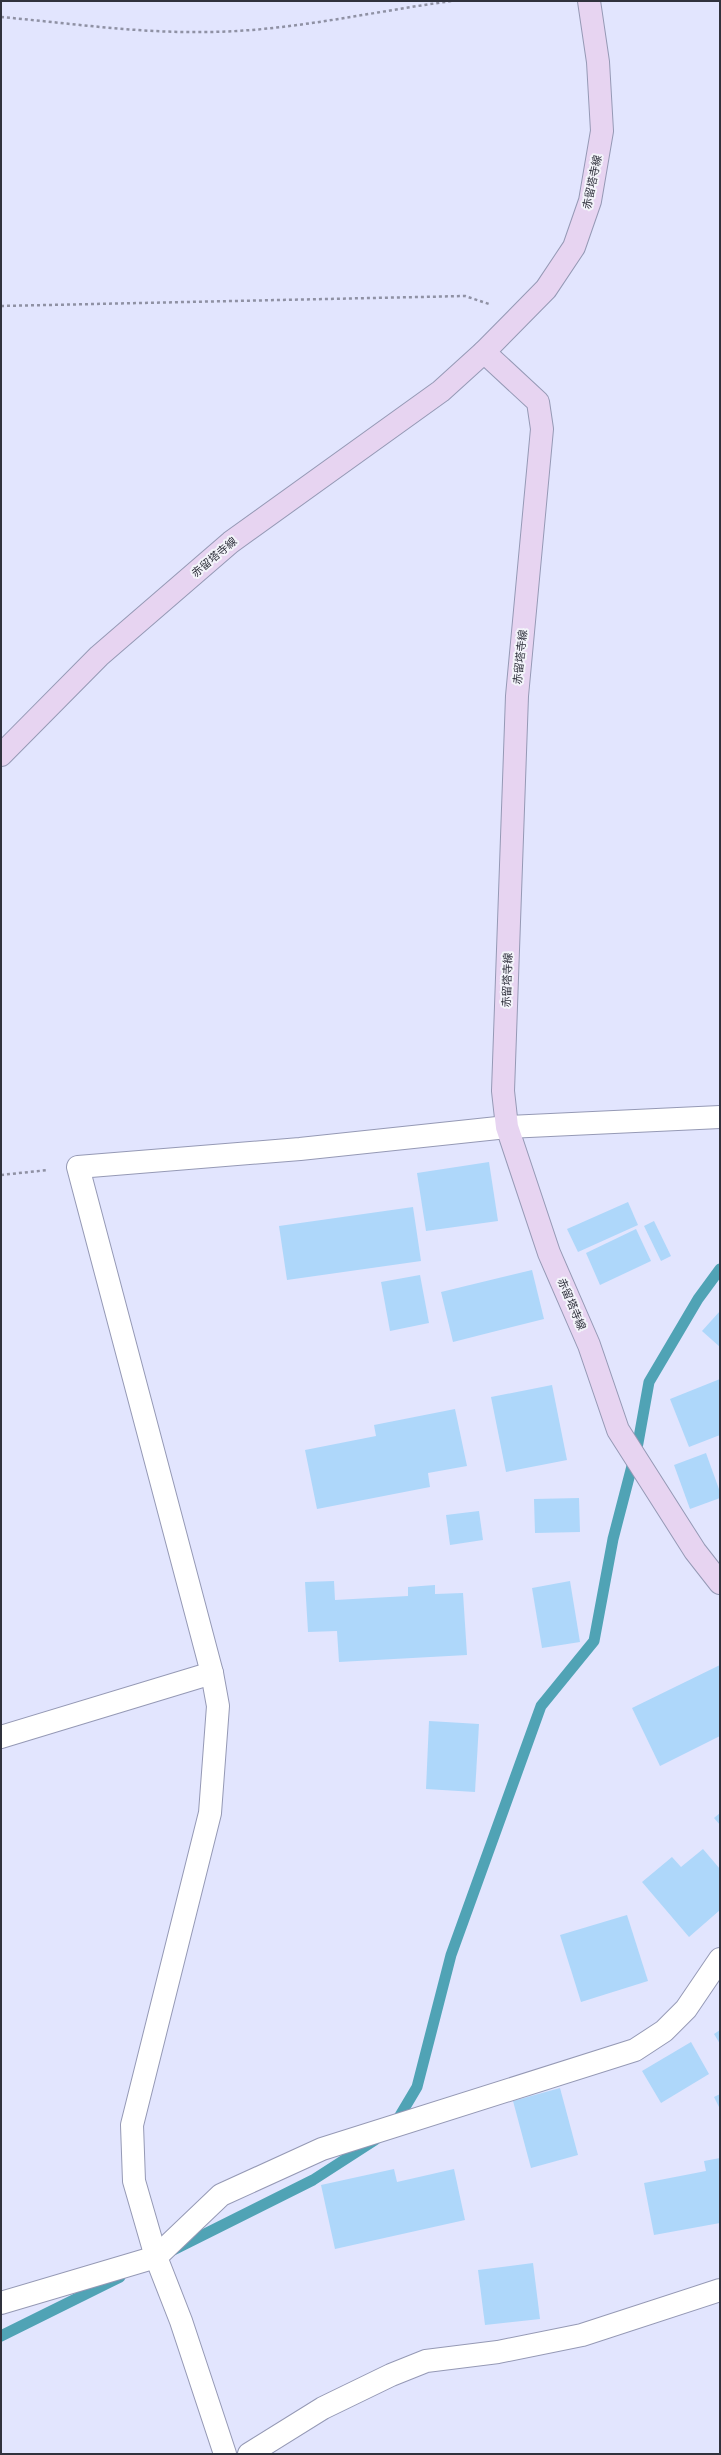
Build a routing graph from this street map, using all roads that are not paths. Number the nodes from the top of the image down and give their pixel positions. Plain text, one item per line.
1 (589, 1) edge
2 (484, 352) junction
3 (1, 755) edge
4 (720, 1117) edge
5 (507, 1127) junction
6 (720, 1583) edge
7 (212, 1673) junction
8 (1, 1738) edge
9 (720, 1959) edge
10 (156, 2257) junction
11 (720, 2290) edge
12 (1, 2303) edge
13 (225, 2454) edge
14 (249, 2454) edge

1 - 2 main road, 赤留塔寺線
2 - 3 main road, 赤留塔寺線
2 - 5 main road, 赤留塔寺線
4 - 5 street
5 - 6 main road, 赤留塔寺線
5 - 7 street
7 - 8 street
7 - 10 street
9 - 10 street
10 - 12 street
10 - 13 street
11 - 14 street

